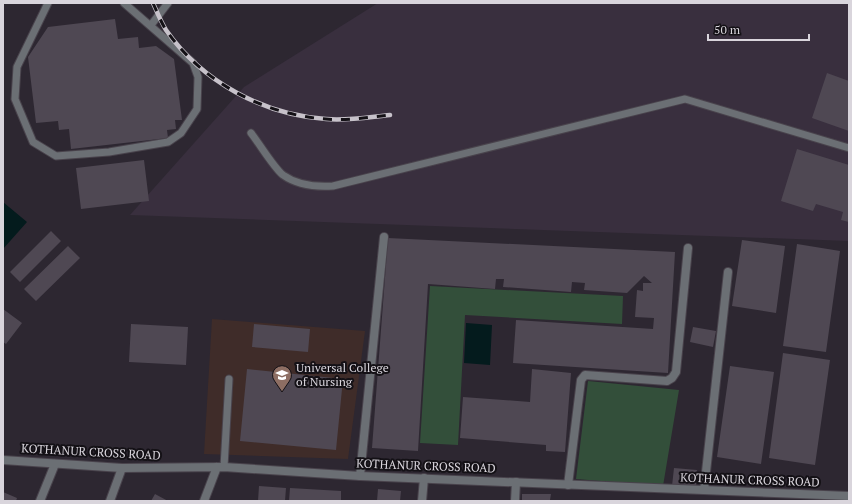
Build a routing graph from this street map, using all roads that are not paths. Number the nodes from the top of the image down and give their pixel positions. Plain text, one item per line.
1 (48, 3) edge
2 (124, 3) edge
3 (168, 3) edge
4 (151, 25) junction
5 (252, 133) dead end
6 (849, 148) edge
7 (384, 237) dead end
8 (688, 248) dead end
9 (728, 272) dead end
10 (229, 379) dead end
11 (3, 460) edge
12 (54, 464) junction
13 (220, 467) junction
14 (122, 468) junction
15 (360, 476) junction
16 (424, 478) junction
17 (516, 482) junction
18 (568, 484) junction
19 (704, 490) junction
20 (849, 496) edge
21 (40, 501) edge
22 (110, 501) edge
23 (204, 501) edge
24 (422, 501) edge
25 (516, 501) edge

1 - 4 lane
2 - 4 lane
3 - 4 lane
5 - 6 lane
7 - 15 street
8 - 18 street
9 - 19 street
10 - 13 lane
11 - 12 street, KOTHANUR CROSS ROAD
12 - 14 street, KOTHANUR CROSS ROAD
12 - 21 street
13 - 14 street, KOTHANUR CROSS ROAD
13 - 15 street, KOTHANUR CROSS ROAD
13 - 23 street
14 - 22 street
15 - 16 street, KOTHANUR CROSS ROAD
16 - 17 street, KOTHANUR CROSS ROAD
16 - 24 street
17 - 18 street, KOTHANUR CROSS ROAD
17 - 25 street
18 - 19 street, KOTHANUR CROSS ROAD
19 - 20 street, KOTHANUR CROSS ROAD

